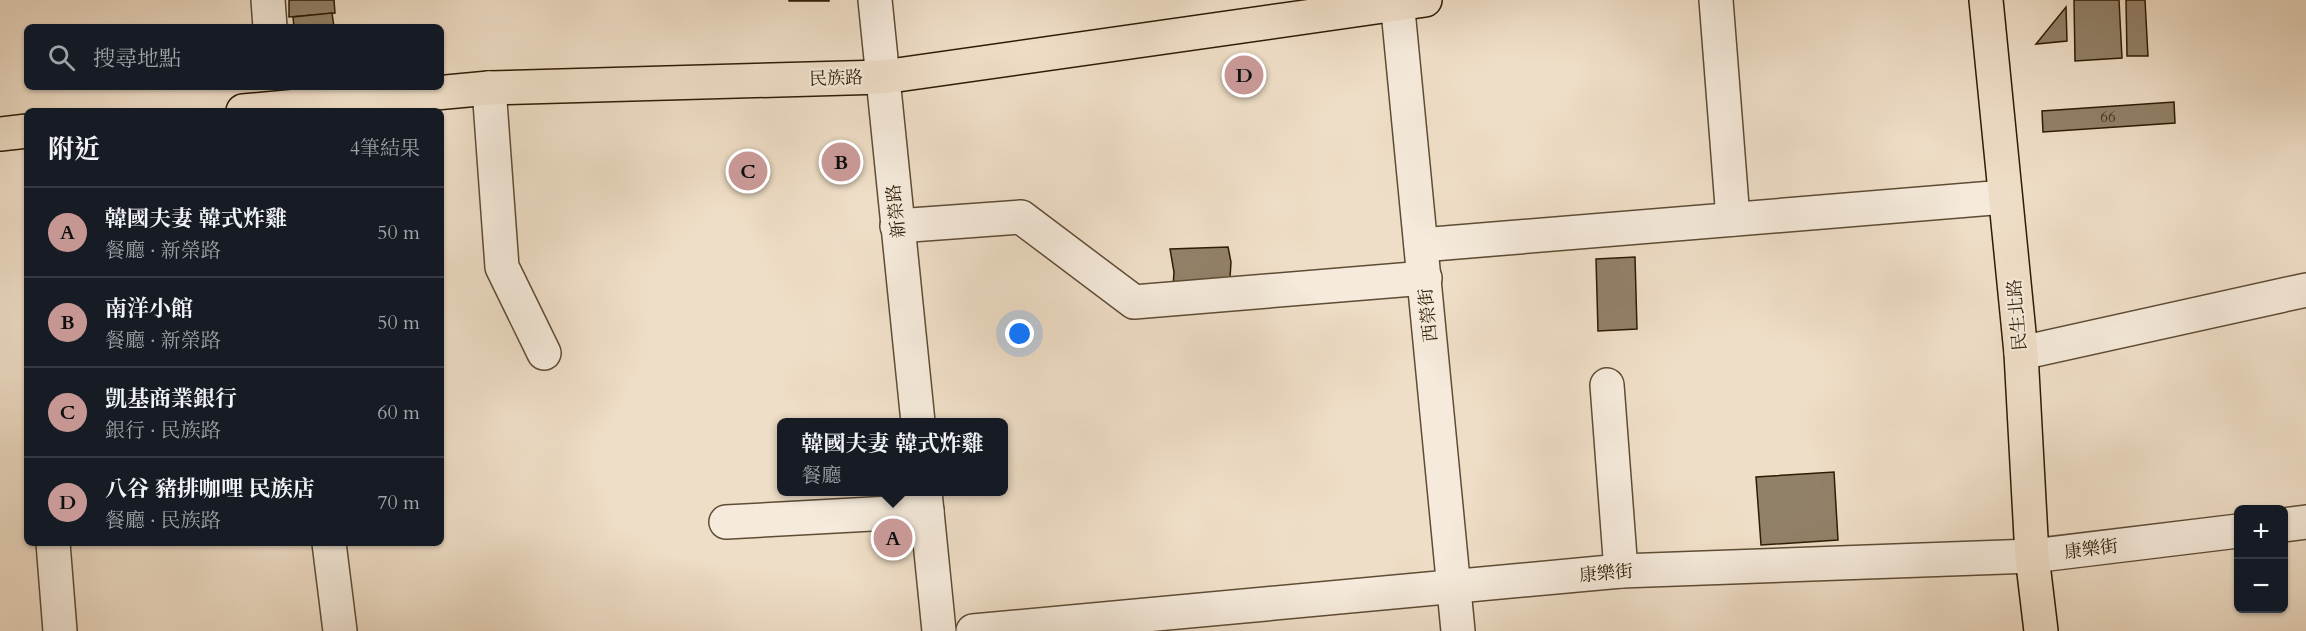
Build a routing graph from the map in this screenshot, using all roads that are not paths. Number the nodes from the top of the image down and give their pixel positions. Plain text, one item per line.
1 (268, 0) edge
2 (875, 0) edge
3 (1716, 0) edge
4 (1986, 0) edge
5 (1407, 1) edge
6 (270, 24) edge
7 (883, 77) junction
8 (489, 88) junction
9 (276, 102) edge
10 (254, 108) edge
11 (24, 131) edge
12 (0, 134) edge
13 (2006, 197) junction
14 (1733, 219) junction
15 (897, 226) junction
16 (1421, 244) junction
17 (1425, 278) junction
18 (2306, 290) edge
19 (544, 353) dead end
20 (2021, 353) junction
21 (1607, 385) dead end
22 (917, 418) edge
23 (926, 501) edge
24 (726, 522) dead end
25 (2306, 522) edge
26 (2288, 524) edge
27 (2234, 531) edge
28 (53, 546) edge
29 (329, 546) edge
30 (2032, 556) junction
31 (1621, 571) junction
32 (1454, 587) junction
33 (60, 631) edge
34 (340, 631) edge
35 (939, 631) edge
36 (973, 631) edge
37 (1458, 631) edge
38 (2041, 631) edge

1 - 6 street
2 - 7 street, 新榮路
3 - 14 street
4 - 13 main road, 民生北路
5 - 7 main road, 民族路
5 - 16 street, 西榮街
7 - 8 main road, 民族路
7 - 15 street, 新榮路
8 - 9 main road, 民族路
8 - 19 street
9 - 10 main road, 民族路
11 - 12 main road
13 - 14 street
13 - 20 main road, 民生北路
14 - 16 street
15 - 17 street
15 - 22 street, 新榮路
16 - 17 street, 西榮街
17 - 32 street, 西榮街
18 - 20 street
20 - 30 main road, 民生北路
21 - 31 street
23 - 24 street
23 - 35 street
25 - 26 street
27 - 30 street, 康樂街
28 - 33 street
29 - 34 street
30 - 31 street, 康樂街
30 - 38 main road, 民生北路
31 - 32 street, 康樂街
32 - 36 street, 康樂街
32 - 37 street, 西榮街

